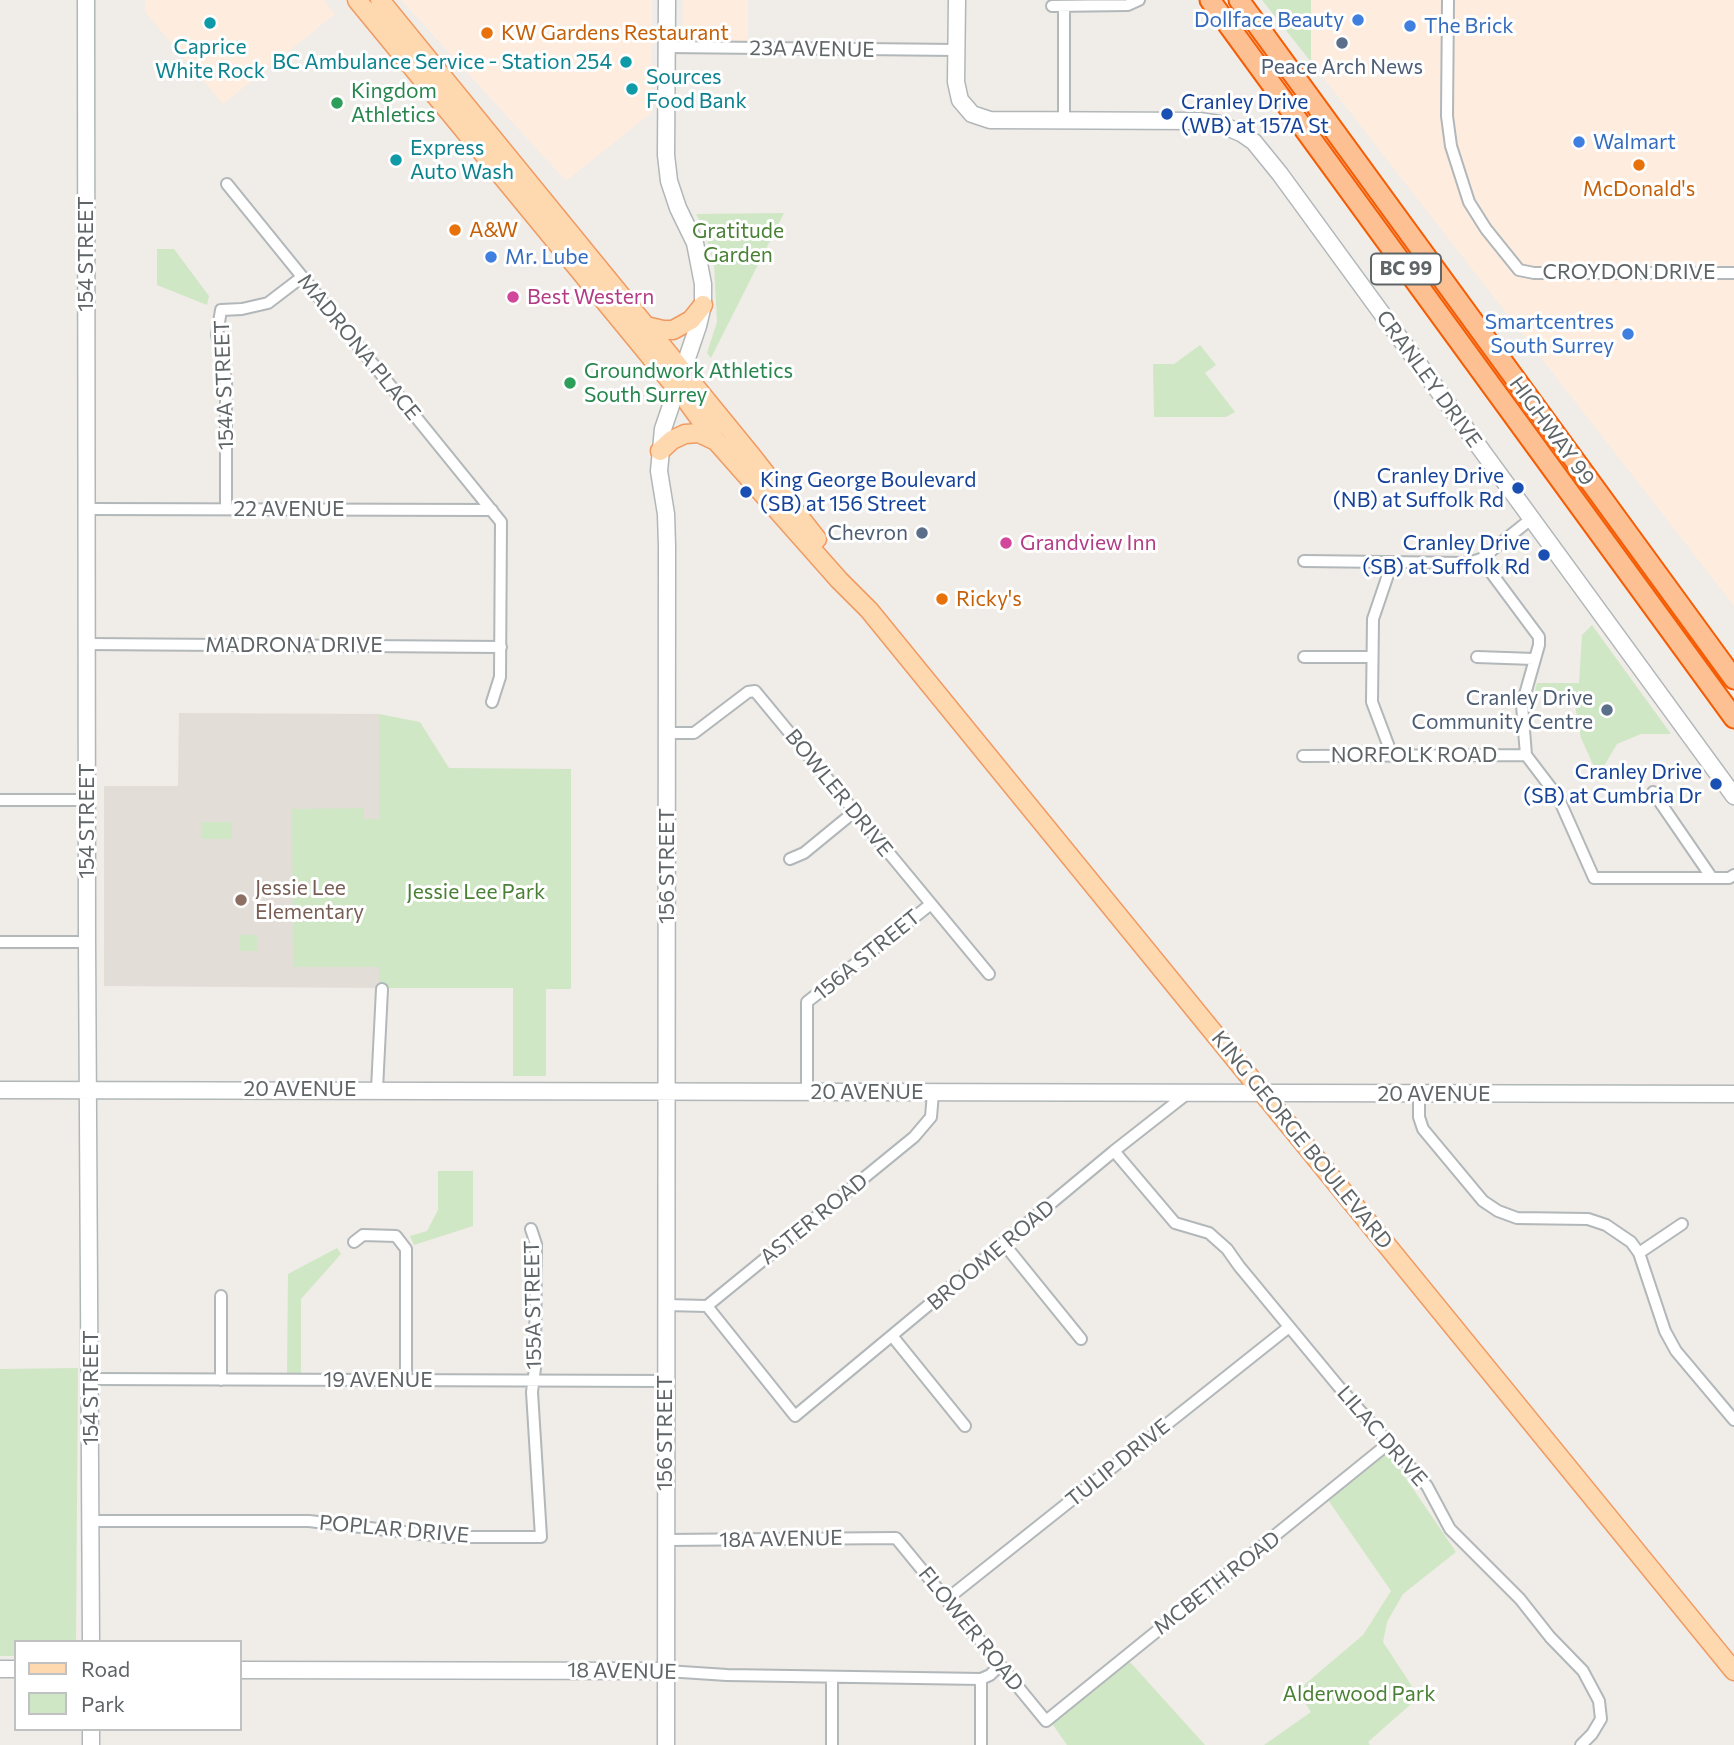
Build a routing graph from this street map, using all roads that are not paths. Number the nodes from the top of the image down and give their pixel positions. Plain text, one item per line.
1 (86, 0) edge
2 (357, 0) edge
3 (380, 0) edge
4 (667, 0) edge
5 (957, 0) edge
6 (1139, 0) edge
7 (1210, 0) edge
8 (1239, 0) edge
9 (1448, 0) edge
10 (1052, 6) dead end
11 (1065, 6) junction
12 (667, 47) junction
13 (957, 50) junction
14 (433, 93) junction
15 (1064, 120) junction
16 (496, 142) junction
17 (227, 184) dead end
18 (516, 194) junction
19 (569, 231) junction
20 (1734, 273) edge
21 (302, 276) junction
22 (702, 305) junction
23 (646, 326) junction
24 (684, 372) junction
25 (676, 389) junction
26 (716, 440) junction
27 (660, 452) junction
28 (87, 509) junction
29 (226, 509) junction
30 (492, 509) junction
31 (1531, 519) junction
32 (1481, 559) junction
33 (1304, 561) dead end
34 (1392, 563) junction
35 (869, 610) junction
36 (87, 644) junction
37 (501, 646) junction
38 (1304, 657) dead end
39 (1372, 657) junction
40 (1477, 657) dead end
41 (1534, 659) junction
42 (1734, 679) edge
43 (492, 702) dead end
44 (1734, 718) edge
45 (667, 733) junction
46 (1392, 755) junction
47 (1526, 755) junction
48 (1303, 756) dead end
49 (1653, 792) dead end
50 (1734, 796) edge
51 (0, 800) edge
52 (87, 800) junction
53 (854, 812) junction
54 (790, 859) dead end
55 (1734, 875) edge
56 (1713, 878) junction
57 (931, 904) junction
58 (0, 942) edge
59 (87, 942) junction
60 (989, 974) dead end
61 (382, 989) dead end
62 (377, 1089) junction
63 (0, 1090) edge
64 (89, 1090) junction
65 (667, 1091) junction
66 (807, 1092) junction
67 (933, 1093) junction
68 (1188, 1093) junction
69 (1262, 1093) junction
70 (1419, 1094) junction
71 (1734, 1094) edge
72 (1114, 1151) junction
73 (1682, 1224) dead end
74 (531, 1229) dead end
75 (354, 1242) dead end
76 (1004, 1244) junction
77 (1639, 1253) junction
78 (221, 1296) dead end
79 (666, 1305) junction
80 (707, 1306) junction
81 (1289, 1327) junction
82 (893, 1337) junction
83 (1081, 1339) dead end
84 (91, 1379) junction
85 (221, 1380) junction
86 (406, 1380) junction
87 (534, 1381) junction
88 (665, 1381) junction
89 (1734, 1419) edge
90 (965, 1426) dead end
91 (1389, 1443) junction
92 (91, 1521) junction
93 (897, 1538) joint
94 (666, 1540) junction
95 (947, 1599) junction
96 (91, 1640) edge
97 (1000, 1665) junction
98 (242, 1670) edge
99 (666, 1671) junction
100 (1734, 1671) edge
101 (832, 1677) junction
102 (981, 1679) junction
103 (1046, 1721) joint
104 (666, 1745) edge
105 (832, 1745) edge
106 (981, 1745) edge
107 (1581, 1745) edge

1 - 28 street, 154 STREET
2 - 14 main road, KING GEORGE BOULEVARD
3 - 16 main road, KING GEORGE BOULEVARD
4 - 12 street, 156 STREET
5 - 13 street
6 - 11 street
7 - 44 highway, HIGHWAY 99 / BC 99
8 - 42 highway, HIGHWAY 99 / BC 99
9 - 20 street, CROYDON DRIVE
10 - 11 street
11 - 15 street
12 - 13 street, 23A AVENUE
12 - 22 street, 156 STREET
13 - 15 street, CRANLEY DRIVE
14 - 16 main road
14 - 18 main road, KING GEORGE BOULEVARD
15 - 31 street, CRANLEY DRIVE
16 - 19 main road, KING GEORGE BOULEVARD
17 - 21 street, MADRONA PLACE
18 - 19 main road
18 - 25 main road, KING GEORGE BOULEVARD
19 - 23 main road, KING GEORGE BOULEVARD
21 - 29 street, 154A STREET
21 - 30 street, MADRONA PLACE
22 - 23 main road
22 - 24 street, 156 STREET
23 - 24 main road, KING GEORGE BOULEVARD
24 - 25 street, 156 STREET
24 - 35 main road, KING GEORGE BOULEVARD
25 - 26 main road, KING GEORGE BOULEVARD
25 - 27 street, 156 STREET
26 - 27 main road
26 - 35 main road, KING GEORGE BOULEVARD
27 - 45 street, 156 STREET
28 - 29 street, 22 AVENUE
28 - 36 street, 154 STREET
29 - 30 street, 22 AVENUE
30 - 37 street
31 - 32 street
31 - 50 street, CRANLEY DRIVE
32 - 34 street
32 - 41 street
33 - 34 street
34 - 39 street
35 - 69 main road, KING GEORGE BOULEVARD
36 - 37 street, MADRONA DRIVE
36 - 52 street, 154 STREET
37 - 43 street
38 - 39 street
39 - 46 street
40 - 41 street
41 - 47 street
45 - 53 street, BOWLER DRIVE
45 - 65 street, 156 STREET
46 - 47 street, NORFOLK ROAD
46 - 48 street, NORFOLK ROAD
47 - 56 street
49 - 56 street
51 - 52 street
52 - 59 street, 154 STREET
53 - 54 street
53 - 57 street, BOWLER DRIVE
55 - 56 street
57 - 60 street, BOWLER DRIVE
57 - 66 street, 156A STREET
58 - 59 street
59 - 64 street, 154 STREET
61 - 62 street
62 - 64 street, 20 AVENUE
62 - 65 street, 20 AVENUE
63 - 64 street, 20 AVENUE
64 - 84 street, 154 STREET
65 - 66 street, 20 AVENUE
65 - 79 street, 156 STREET
66 - 67 street, 20 AVENUE
67 - 68 street, 20 AVENUE
67 - 80 street, ASTER ROAD
68 - 69 street, 20 AVENUE
68 - 72 street, BROOME ROAD
69 - 70 street, 20 AVENUE
69 - 100 main road, KING GEORGE BOULEVARD
70 - 71 street, 20 AVENUE
70 - 77 street
72 - 76 street, BROOME ROAD
72 - 81 street, LILAC DRIVE
73 - 77 street
74 - 87 street, 155A STREET
75 - 86 street
76 - 82 street, BROOME ROAD
76 - 83 street
77 - 89 street
78 - 85 street
79 - 80 street
79 - 88 street, 156 STREET
80 - 82 street, BROOME ROAD
81 - 91 street, LILAC DRIVE
81 - 95 street, TULIP DRIVE
82 - 90 street
84 - 85 street, 19 AVENUE
84 - 92 street, 154 STREET
85 - 86 street, 19 AVENUE
86 - 87 street, 19 AVENUE
87 - 88 street, 19 AVENUE
87 - 92 street, POPLAR DRIVE
88 - 94 street, 156 STREET
91 - 103 street, MCBETH ROAD
91 - 107 street, LILAC DRIVE
92 - 96 street, 154 STREET
93 - 94 street, 18A AVENUE
93 - 95 street, FLOWER ROAD
94 - 99 street, 156 STREET
95 - 97 street, FLOWER ROAD
97 - 102 street
97 - 103 street, FLOWER ROAD
98 - 99 street, 18 AVENUE
99 - 101 street, 18 AVENUE
99 - 104 street, 156 STREET
101 - 102 street, 18 AVENUE
101 - 105 street
102 - 106 street

